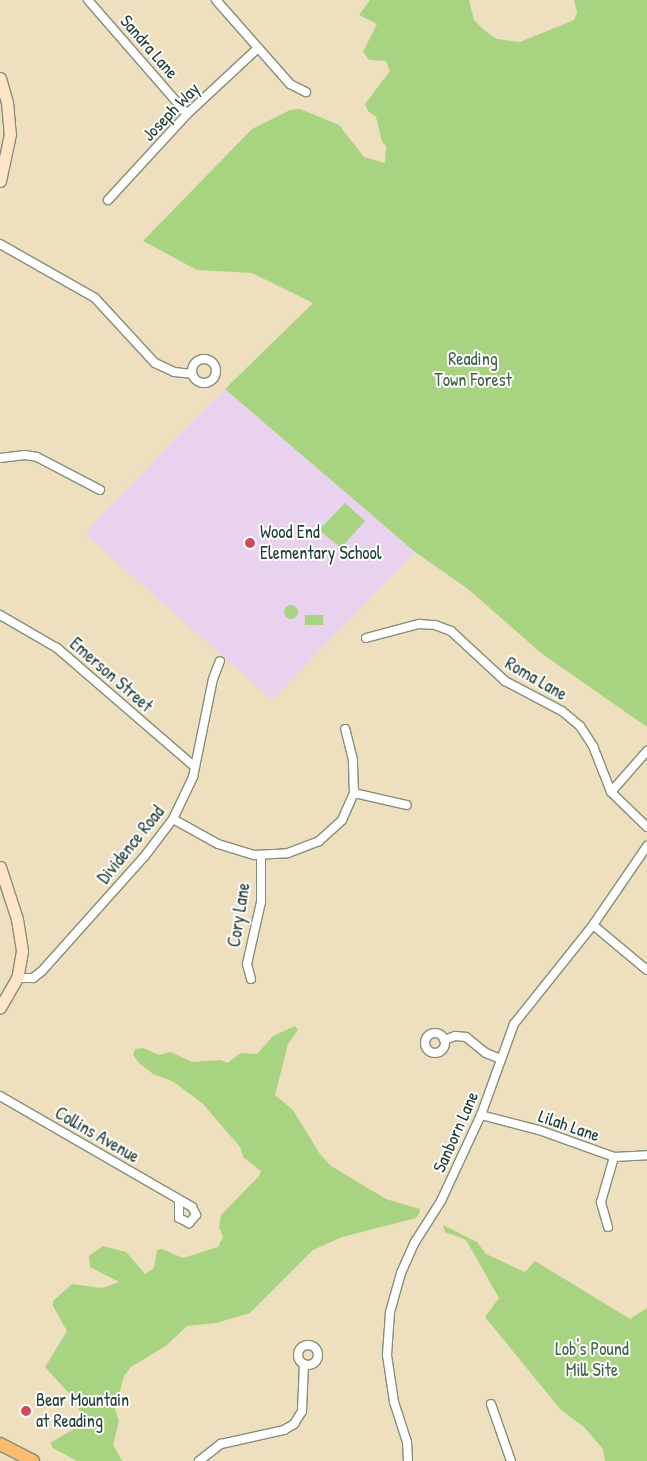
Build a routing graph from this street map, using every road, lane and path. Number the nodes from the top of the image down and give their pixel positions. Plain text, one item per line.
1 (88, 0) edge
2 (216, 0) edge
3 (258, 48) junction
4 (0, 78) edge
5 (306, 92) dead end
6 (187, 114) junction
7 (0, 181) edge
8 (108, 200) dead end
9 (0, 244) edge
10 (192, 374) dead end
11 (0, 458) edge
12 (100, 490) dead end
13 (0, 615) edge
14 (366, 638) dead end
15 (220, 661) dead end
16 (345, 729) dead end
17 (647, 751) edge
18 (195, 767) junction
19 (611, 792) junction
20 (354, 793) junction
21 (408, 805) dead end
22 (173, 819) junction
23 (647, 827) edge
24 (647, 846) edge
25 (261, 856) junction
26 (0, 866) edge
27 (593, 925) junction
28 (647, 970) edge
29 (17, 978) junction
30 (251, 979) dead end
31 (0, 1007) edge
32 (444, 1040) dead end
33 (501, 1058) junction
34 (0, 1096) edge
35 (481, 1115) junction
36 (647, 1154) edge
37 (614, 1157) junction
38 (179, 1200) dead end
39 (608, 1227) dead end
40 (304, 1364) dead end
41 (490, 1404) dead end
42 (0, 1445) edge
43 (33, 1461) edge
44 (199, 1461) edge
45 (408, 1461) edge
46 (511, 1461) edge

1 - 6 street, Sandra Lane
2 - 3 street
3 - 5 street
3 - 6 street, Joseph Way
4 - 7 main road
6 - 8 street, Joseph Way
9 - 10 street
11 - 12 street
13 - 18 street, Emerson Street
14 - 19 street, Roma Lane
15 - 18 street, Dividence Road
16 - 20 street
17 - 19 street
18 - 22 street, Dividence Road
19 - 23 street, Roma Lane
20 - 21 street
20 - 25 street
22 - 25 street
22 - 29 street, Dividence Road
24 - 27 street, Sanborn Lane
25 - 30 street, Cory Lane
26 - 29 main road
27 - 28 street
27 - 33 street, Sanborn Lane
29 - 31 main road
32 - 33 street
33 - 35 street, Sanborn Lane
34 - 38 street, Collins Avenue
35 - 37 street, Lilah Lane
35 - 45 street, Sanborn Lane
36 - 37 street, Lilah Lane
37 - 39 street
40 - 44 street
41 - 46 street
42 - 43 main road

